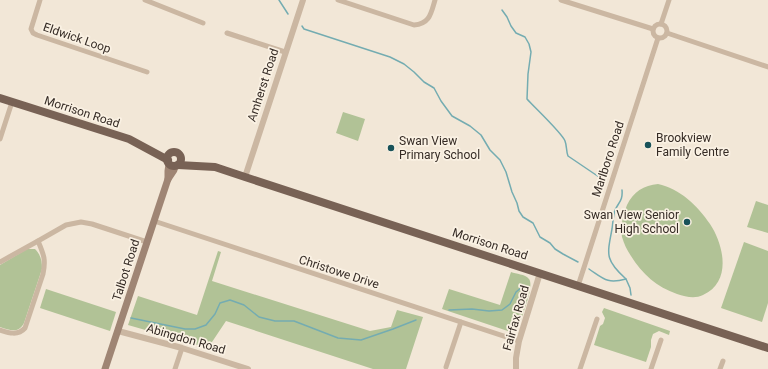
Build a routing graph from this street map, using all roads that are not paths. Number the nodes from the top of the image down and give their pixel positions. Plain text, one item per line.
1 (40, 0) edge
2 (145, 0) edge
3 (303, 0) edge
4 (338, 0) edge
5 (435, 0) edge
6 (561, 0) edge
7 (670, 0) edge
8 (203, 23) dead end
9 (661, 24) junction
10 (653, 29) junction
11 (227, 33) dead end
12 (667, 33) junction
13 (658, 38) junction
14 (285, 52) junction
15 (768, 67) edge
16 (147, 72) dead end
17 (0, 98) edge
18 (12, 102) junction
19 (0, 139) edge
20 (172, 162) junction
21 (203, 166) junction
22 (245, 177) junction
23 (154, 221) junction
24 (38, 241) junction
25 (147, 242) junction
26 (0, 262) edge
27 (540, 273) junction
28 (578, 286) junction
29 (597, 319) dead end
30 (461, 322) junction
31 (0, 330) edge
32 (118, 331) junction
33 (661, 340) dead end
34 (519, 341) junction
35 (182, 348) junction
36 (768, 348) edge
37 (723, 361) dead end
38 (446, 367) dead end
39 (105, 369) edge
40 (175, 369) edge
41 (245, 369) edge
42 (516, 369) edge
43 (580, 369) edge
44 (651, 369) edge
45 (720, 369) edge

1 - 16 street, Eldwick Loop
2 - 8 street
3 - 14 street, Amherst Road
4 - 5 street
6 - 10 street
7 - 9 street
9 - 10 street
9 - 12 street
10 - 13 street
11 - 14 street
12 - 13 street
12 - 15 street
13 - 28 street, Marlboro Road
14 - 22 street, Amherst Road
17 - 18 main road, Morrison Road
18 - 19 street
18 - 20 main road, Morrison Road
20 - 21 main road, Morrison Road
20 - 21 main road, Morrison Road
20 - 23 main road, Talbot Road
21 - 22 main road, Morrison Road
22 - 27 main road, Morrison Road
23 - 25 main road, Talbot Road
23 - 30 street, Christowe Drive
24 - 25 street
24 - 26 street
24 - 31 street
25 - 32 main road, Talbot Road
27 - 28 main road, Morrison Road
27 - 34 street, Fairfax Road
28 - 36 main road, Morrison Road
29 - 43 street
30 - 34 street, Christowe Drive
30 - 38 street
32 - 35 street, Abingdon Road
32 - 39 main road, Talbot Road
33 - 44 street
34 - 42 street, Fairfax Road
35 - 40 street
35 - 41 street, Abingdon Road
37 - 45 street

